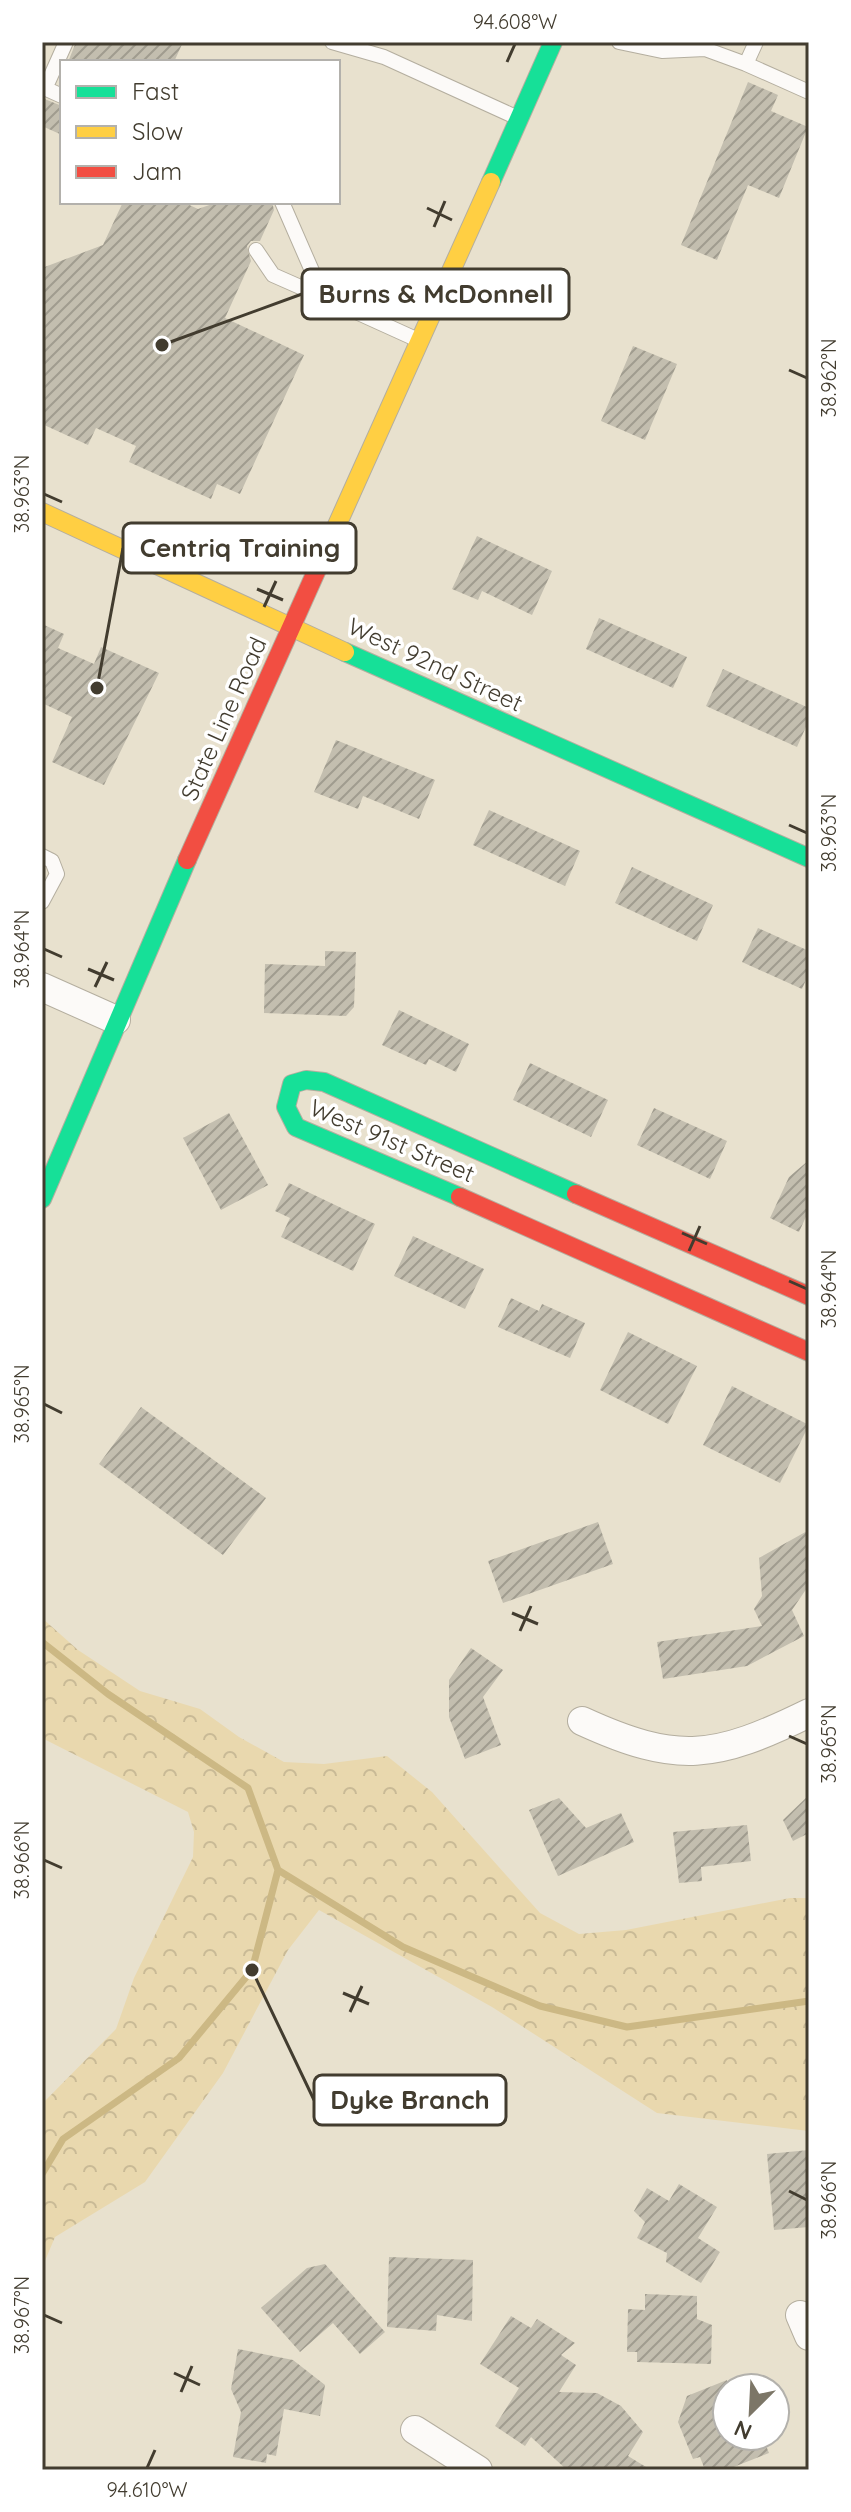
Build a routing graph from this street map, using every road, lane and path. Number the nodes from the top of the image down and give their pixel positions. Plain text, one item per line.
1 (66, 42) edge
2 (332, 42) edge
3 (553, 42) edge
4 (619, 42) edge
5 (756, 42) edge
6 (746, 64) junction
7 (43, 88) edge
8 (809, 92) edge
9 (518, 118) junction
10 (283, 204) edge
11 (256, 250) dead end
12 (332, 301) junction
13 (418, 340) junction
14 (42, 512) edge
15 (292, 625) junction
16 (42, 856) edge
17 (809, 858) edge
18 (42, 902) edge
19 (42, 987) edge
20 (116, 1020) junction
21 (42, 1199) edge
22 (809, 1296) edge
23 (809, 1352) edge
24 (809, 1713) edge
25 (582, 1721) dead end
26 (415, 2430) dead end
27 (478, 2470) edge

1 - 7 lane
2 - 9 lane
3 - 9 street, State Line Road
4 - 6 lane
5 - 6 lane
6 - 8 lane
9 - 13 street, State Line Road
10 - 12 lane
11 - 12 lane
12 - 13 lane
13 - 15 street, State Line Road
14 - 15 street, West 92nd Street
15 - 17 street, West 92nd Street
15 - 20 street, State Line Road
16 - 18 lane
19 - 20 street
20 - 21 street, State Line Road
22 - 23 street, West 91st Street
24 - 25 street
26 - 27 street

